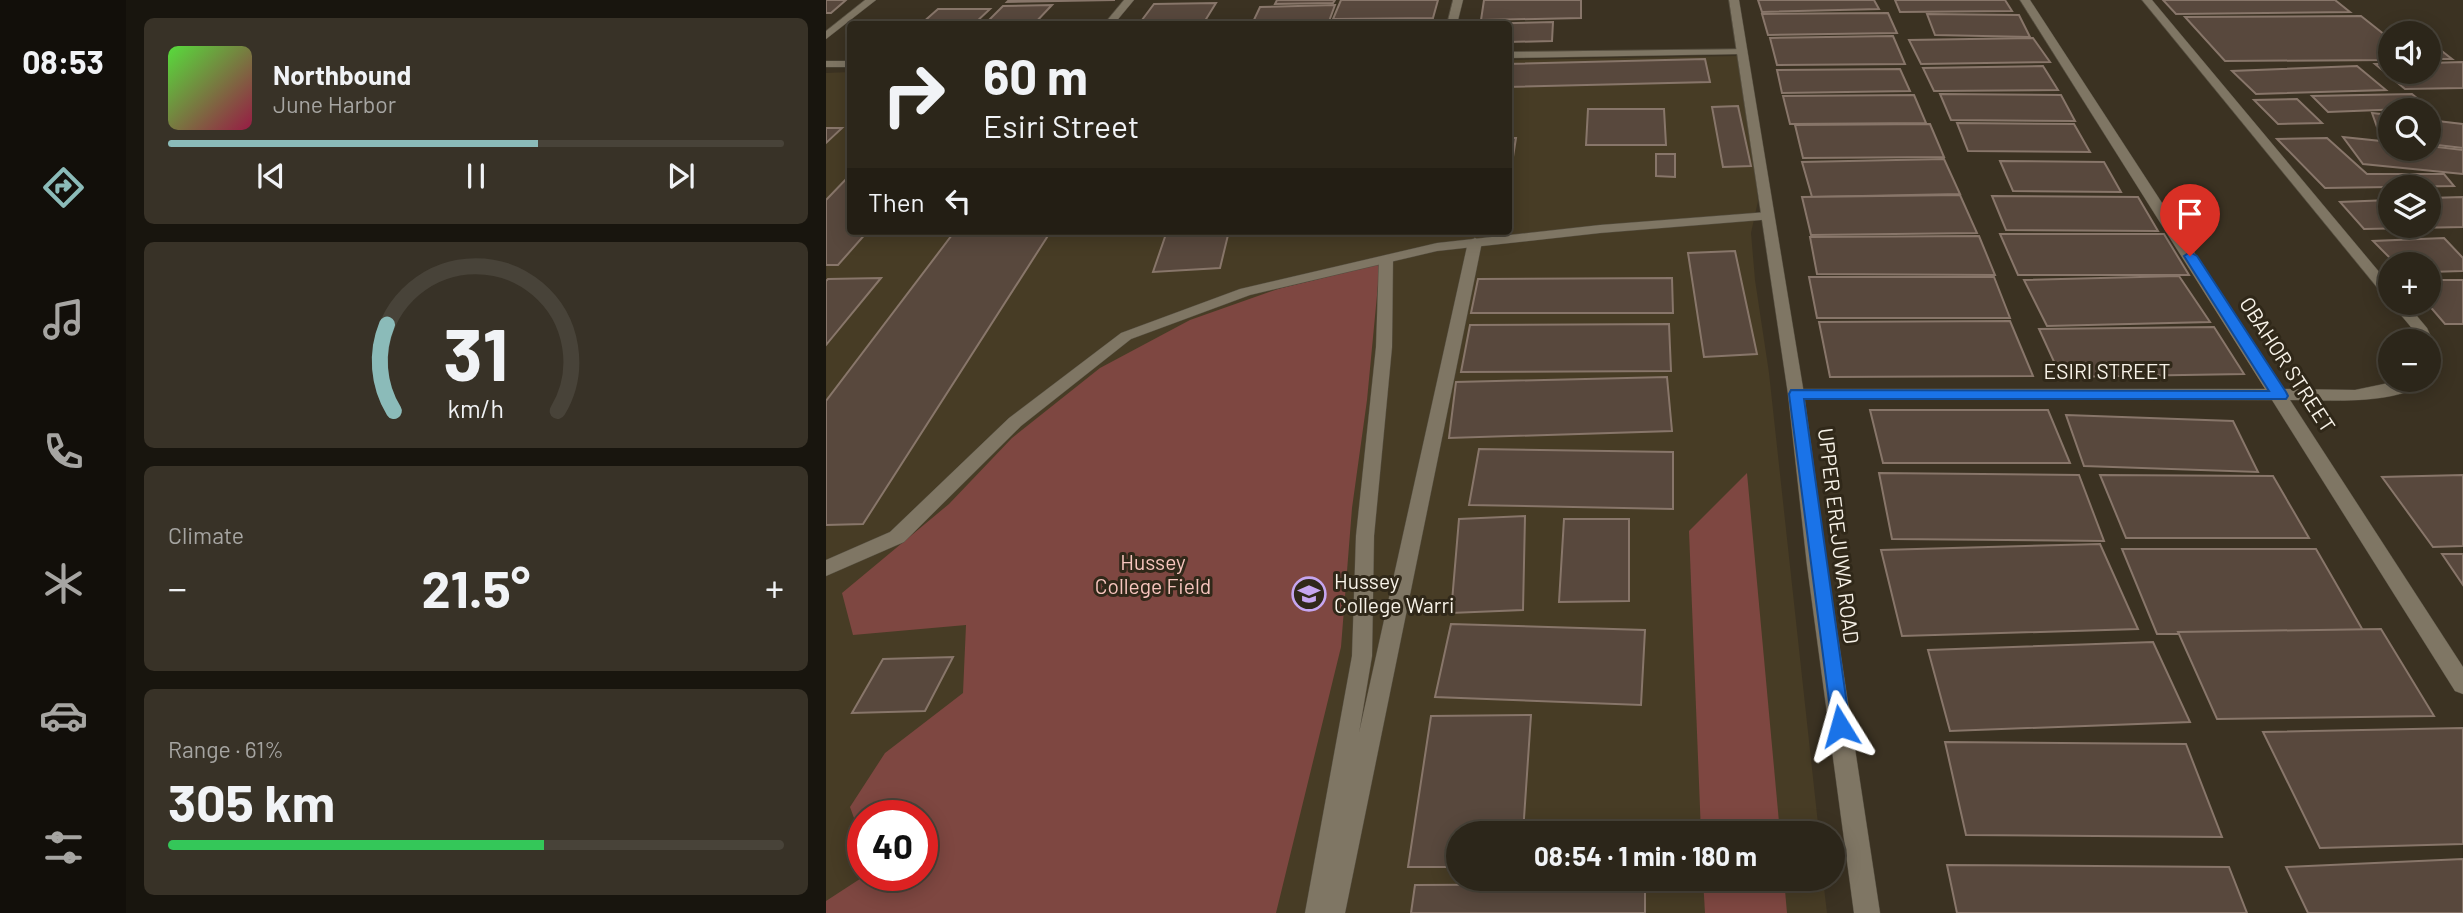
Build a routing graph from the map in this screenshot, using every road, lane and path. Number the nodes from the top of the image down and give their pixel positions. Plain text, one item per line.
1 (870, 0) edge
2 (1129, 0) edge
3 (1458, 0) edge
4 (1734, 0) edge
5 (2025, 0) edge
6 (2147, 0) edge
7 (1112, 21) edge
8 (1453, 21) edge
9 (826, 36) edge
10 (1741, 51) junction
11 (1512, 55) edge
12 (826, 64) edge
13 (847, 64) edge
14 (1768, 216) junction
15 (1475, 242) junction
16 (1386, 259) junction
17 (2378, 279) edge
18 (2408, 315) edge
19 (2420, 329) edge
20 (2378, 391) edge
21 (1796, 394) junction
22 (2280, 396) junction
23 (826, 568) edge
24 (2463, 685) edge
25 (1318, 913) edge
26 (1332, 913) edge
27 (1867, 913) edge

1 - 9 street
2 - 7 street
3 - 8 street
4 - 10 street, UPPER EREJUWA ROAD
5 - 22 street, OBAHOR STREET
6 - 17 street
10 - 11 street
10 - 14 street, UPPER EREJUWA ROAD
12 - 13 street
14 - 15 street
14 - 21 street, UPPER EREJUWA ROAD
15 - 16 street
15 - 26 street
16 - 23 street
16 - 25 street
18 - 19 street
20 - 22 street, ESIRI STREET
21 - 22 street, ESIRI STREET
21 - 27 street, UPPER EREJUWA ROAD
22 - 24 street, OBAHOR STREET

